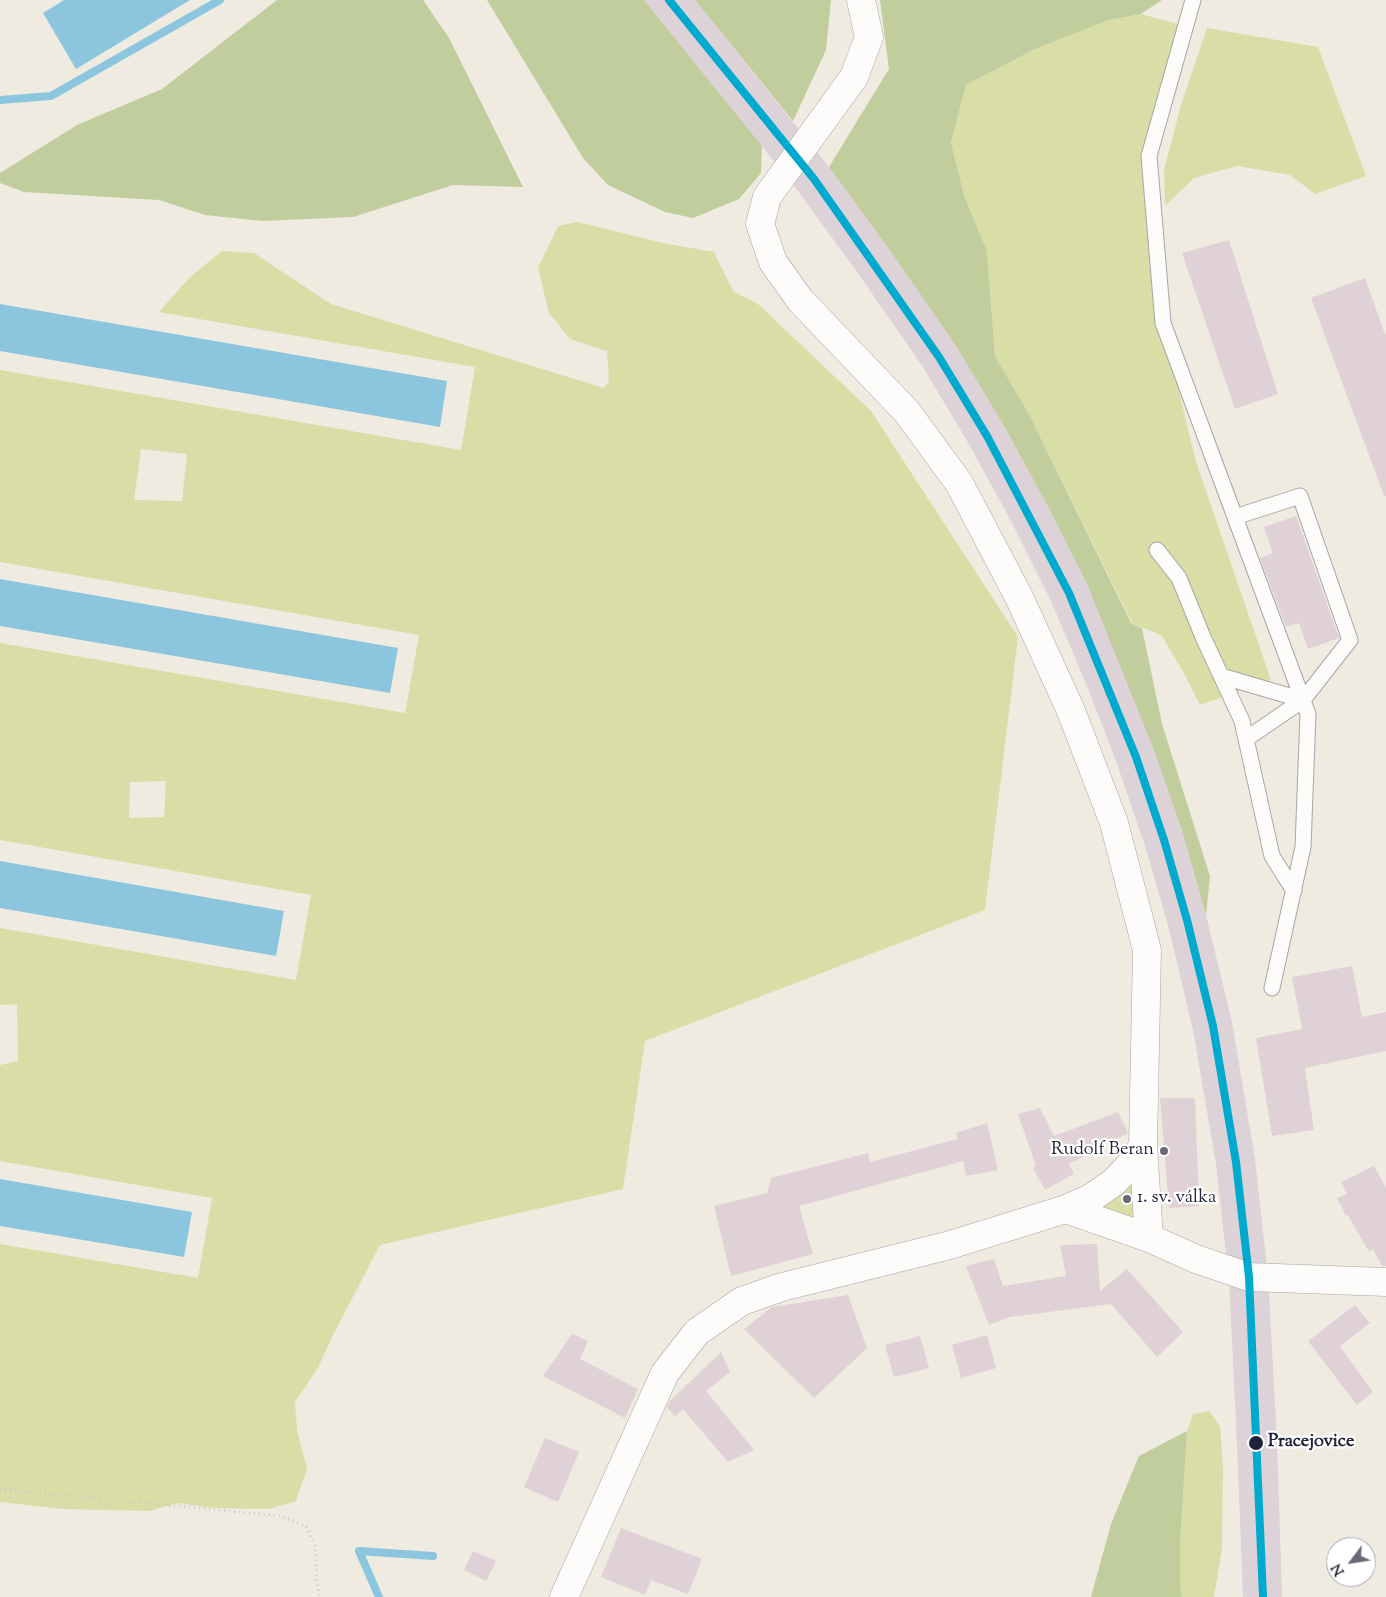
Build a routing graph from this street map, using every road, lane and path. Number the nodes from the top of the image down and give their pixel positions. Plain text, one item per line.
1 (861, 0) edge
2 (1193, 0) edge
3 (1235, 517) junction
4 (1157, 550) dead end
5 (1221, 676) junction
6 (1303, 700) junction
7 (1246, 739) junction
8 (1294, 891) junction
9 (1272, 988) dead end
10 (1144, 1146) junction
11 (1066, 1209) junction
12 (1149, 1238) junction
13 (1386, 1282) edge
14 (0, 1489) edge
15 (320, 1597) edge
16 (564, 1597) edge

1 - 10 street
2 - 3 lane
3 - 6 lane
3 - 6 lane
4 - 5 lane
5 - 6 lane
5 - 7 lane
6 - 7 lane
6 - 8 lane
7 - 8 lane
8 - 9 lane
10 - 11 street
10 - 12 street
11 - 12 street
11 - 16 street
12 - 13 street
14 - 15 path

